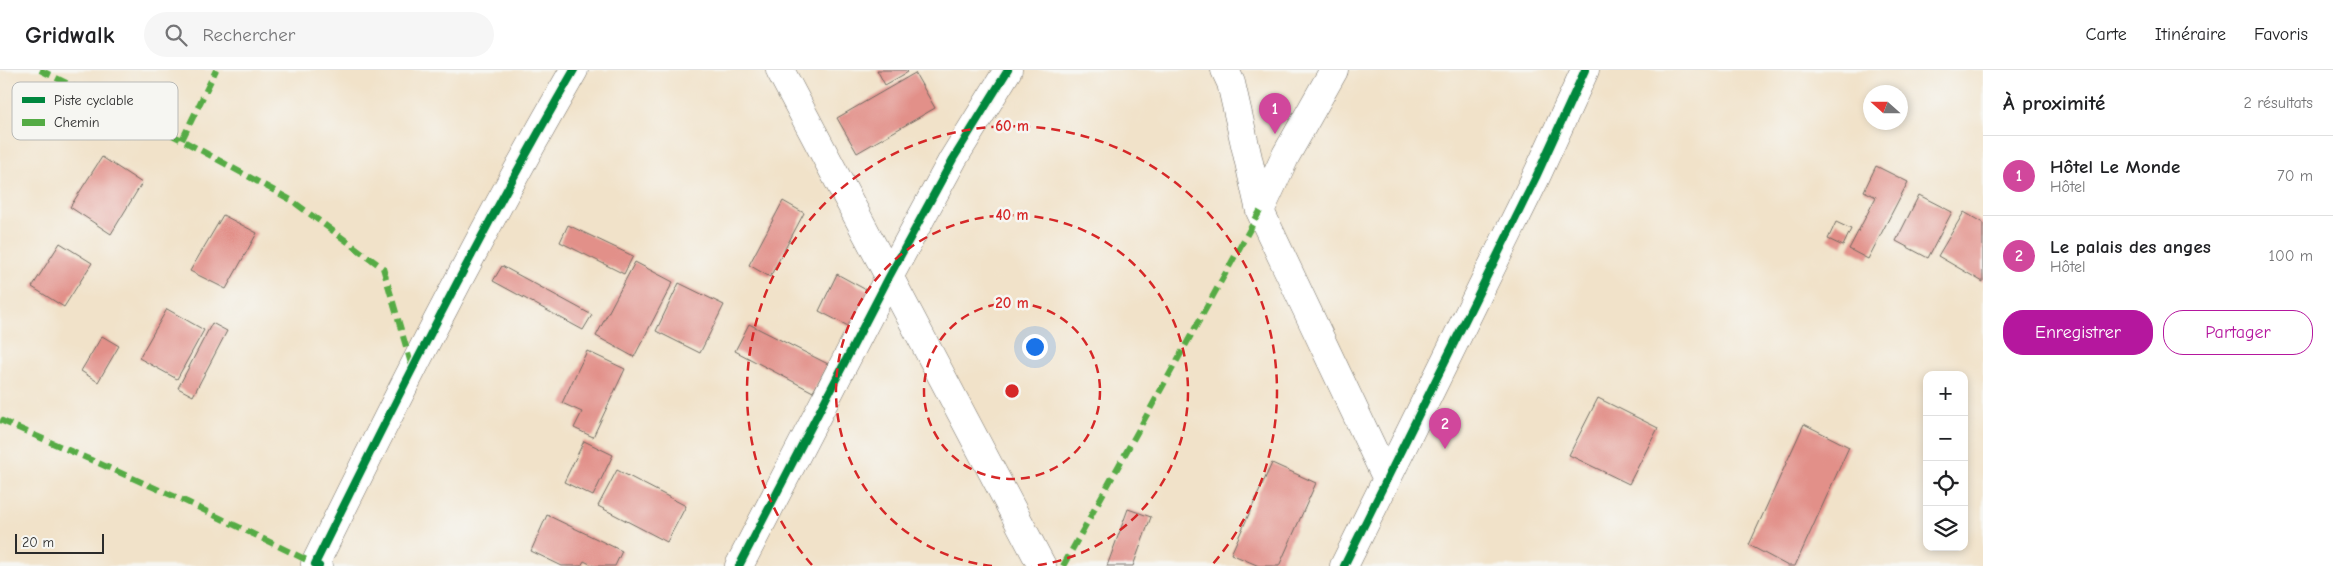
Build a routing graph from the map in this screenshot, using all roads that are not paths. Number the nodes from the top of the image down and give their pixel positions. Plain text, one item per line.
1 (574, 70) edge
2 (780, 70) edge
3 (1008, 70) edge
4 (1225, 70) edge
5 (1334, 70) edge
6 (1585, 70) edge
7 (1260, 211) junction
8 (889, 277) junction
9 (1386, 477) junction
10 (316, 565) edge
11 (739, 566) edge
12 (1042, 566) edge
13 (1344, 566) edge

1 - 10 street
2 - 8 street
3 - 8 street
4 - 7 street
5 - 7 street
6 - 9 street
7 - 9 street
8 - 11 street
8 - 12 street
9 - 13 street

